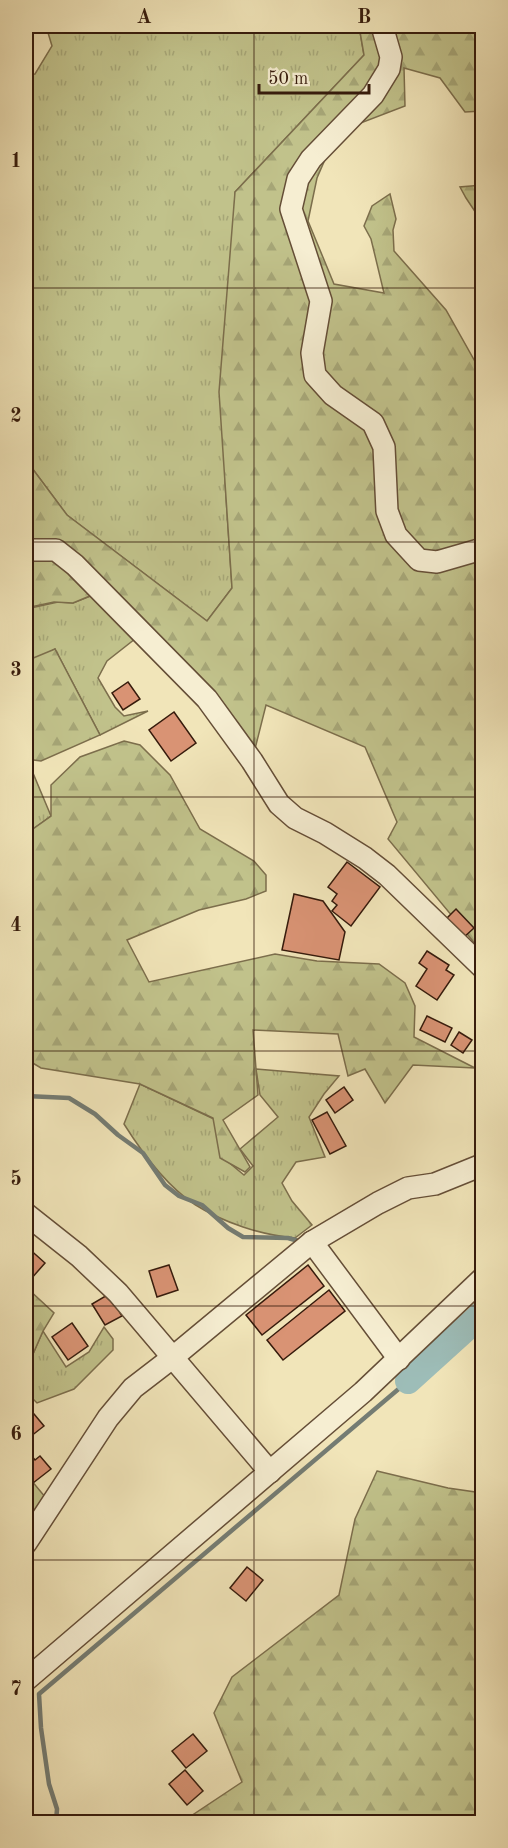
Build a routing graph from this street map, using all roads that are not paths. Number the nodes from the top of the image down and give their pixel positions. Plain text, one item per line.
1 (382, 26) edge
2 (483, 549) edge
3 (26, 550) edge
4 (483, 967) edge
5 (483, 1165) edge
6 (26, 1214) edge
7 (312, 1242) junction
8 (483, 1279) edge
9 (172, 1358) junction
10 (399, 1359) junction
11 (270, 1472) junction
12 (26, 1543) edge
13 (26, 1678) edge

1 - 2 street
3 - 4 street
5 - 7 street
6 - 9 street
7 - 9 street
7 - 10 street
8 - 10 street
9 - 11 street
9 - 12 street
10 - 11 street
11 - 13 street

